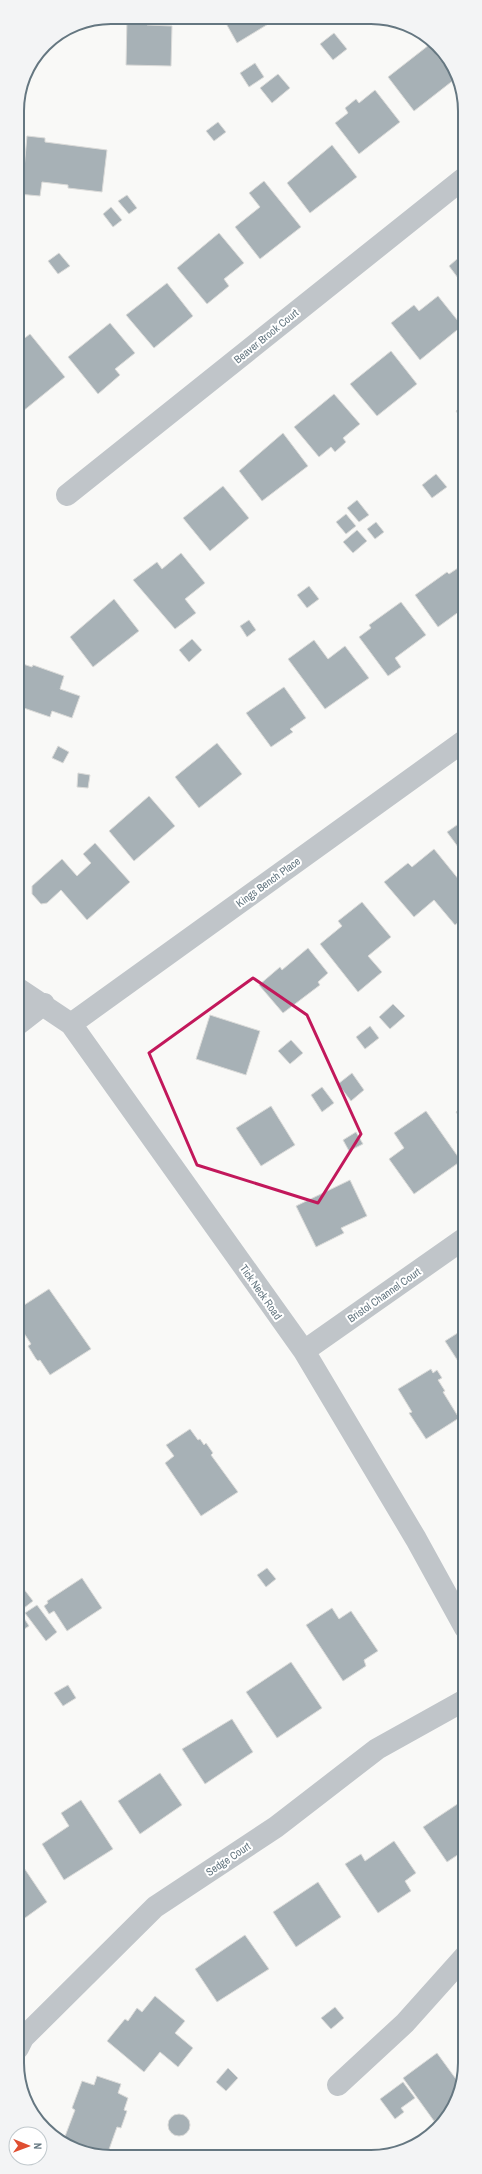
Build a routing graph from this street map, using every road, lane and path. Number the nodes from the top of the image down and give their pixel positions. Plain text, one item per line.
1 (458, 183) edge
2 (67, 495) dead end
3 (458, 745) edge
4 (24, 992) edge
5 (44, 1004) junction
6 (24, 1020) edge
7 (71, 1024) junction
8 (458, 1243) edge
9 (304, 1351) junction
10 (458, 1615) edge
11 (458, 1704) edge
12 (458, 1964) edge
13 (24, 2036) edge
14 (338, 2085) dead end

1 - 2 street, Beaver Brook Court
3 - 7 street, Kings Bench Place
4 - 5 street, Tick Neck Road
5 - 6 street
5 - 7 street, Tick Neck Road
7 - 9 street, Tick Neck Road
8 - 9 street, Bristol Channel Court
9 - 10 street, Tick Neck Road
11 - 13 street, Sedge Court
12 - 14 street

